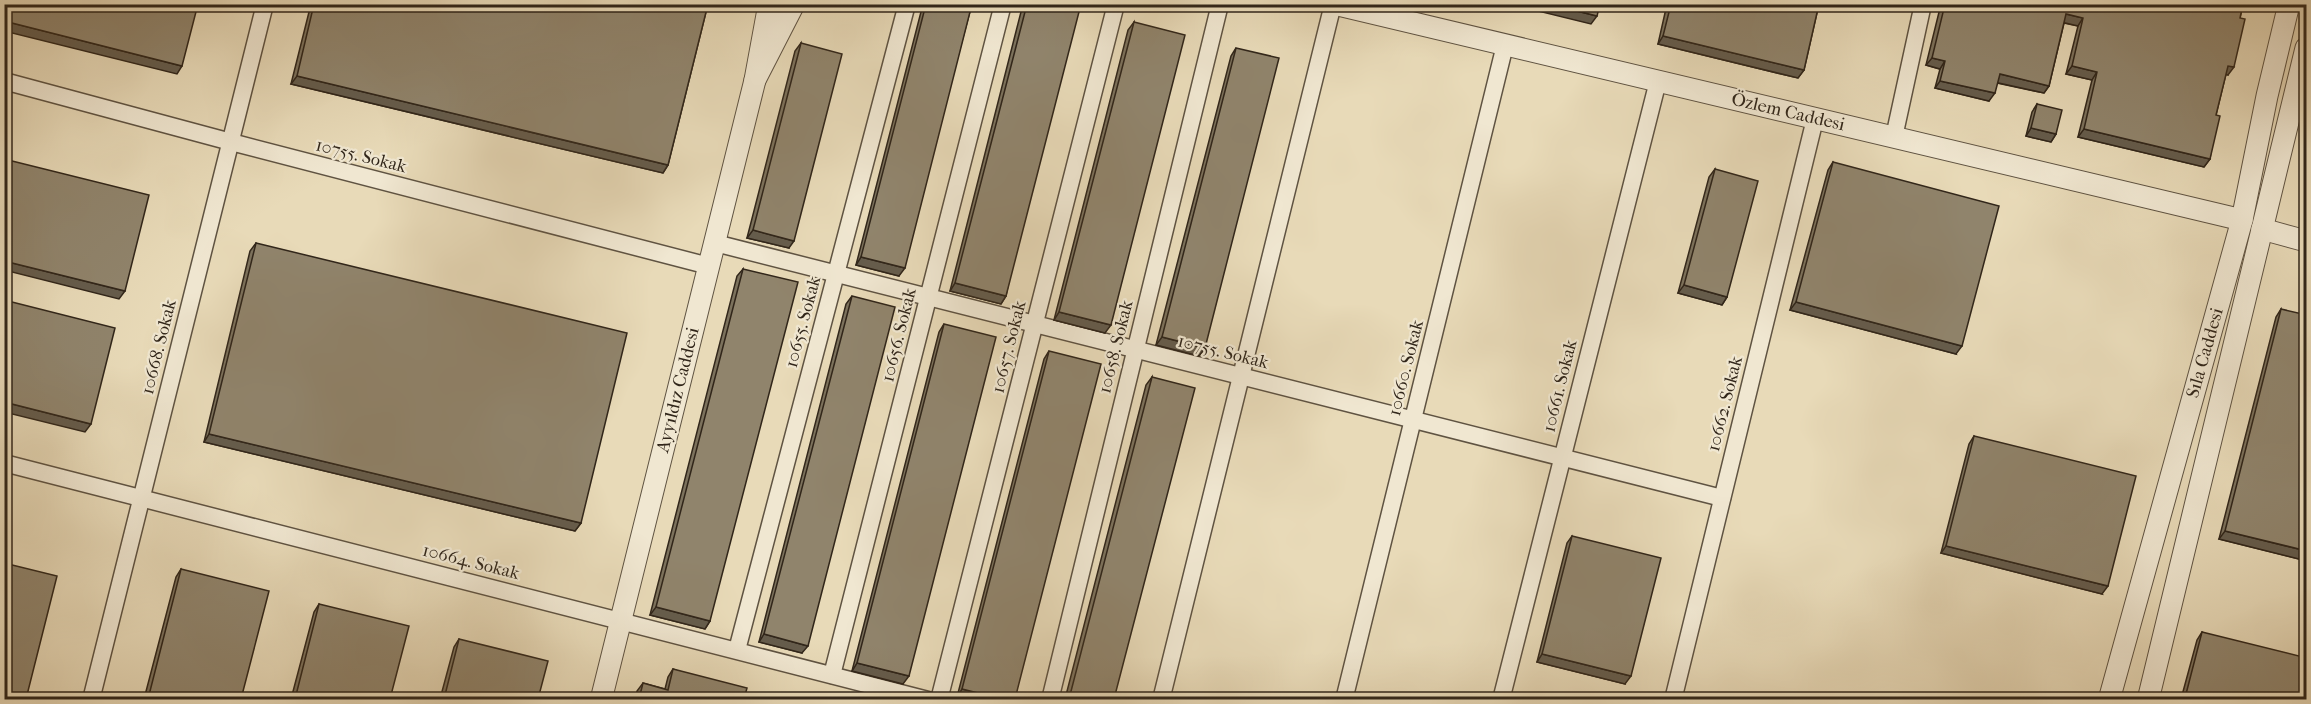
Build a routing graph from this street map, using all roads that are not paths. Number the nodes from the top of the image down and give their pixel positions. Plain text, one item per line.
1 (265, 4) edge
2 (769, 4) edge
3 (794, 4) edge
4 (907, 4) edge
5 (1004, 4) edge
6 (1116, 4) edge
7 (1221, 4) edge
8 (1334, 4) edge
9 (1923, 4) edge
10 (2289, 4) edge
11 (1505, 45) junction
12 (2307, 48) edge
13 (755, 80) junction
14 (4, 81) edge
15 (1658, 81) junction
16 (1815, 119) junction
17 (1894, 137) junction
18 (231, 142) junction
19 (2242, 220) junction
20 (2262, 229) junction
21 (2307, 241) edge
22 (715, 243) junction
23 (709, 266) junction
24 (836, 273) junction
25 (928, 297) junction
26 (1035, 324) junction
27 (1136, 350) junction
28 (1241, 376) junction
29 (1413, 420) junction
30 (1562, 458) junction
31 (4, 463) edge
32 (142, 498) junction
33 (1722, 498) junction
34 (621, 621) junction
35 (737, 650) junction
36 (832, 675) junction
37 (91, 699) edge
38 (601, 699) edge
39 (928, 699) edge
40 (939, 699) edge
41 (1050, 699) edge
42 (1161, 699) edge
43 (1344, 699) edge
44 (1501, 699) edge
45 (1673, 699) edge
46 (2109, 699) edge
47 (2148, 699) edge

1 - 18 street, 10668. Sokak
2 - 13 street, Ayyıldız Caddesi
3 - 13 street, Ayyıldız Caddesi
4 - 24 street, 10655. Sokak
5 - 25 street, 10656. Sokak
6 - 26 street, 10657. Sokak
7 - 27 street, 10658. Sokak
8 - 11 street, Özlem Caddesi
8 - 28 street
9 - 17 street
10 - 19 street, Sıla Caddesi
11 - 15 street, Özlem Caddesi
11 - 29 street, 10660. Sokak
12 - 20 street
13 - 22 street, Ayyıldız Caddesi
14 - 18 street, 10755. Sokak
15 - 16 street, Özlem Caddesi
15 - 30 street, 10661. Sokak
16 - 17 street, Özlem Caddesi
16 - 33 street, 10662. Sokak
17 - 19 street, Özlem Caddesi
18 - 23 street, 10755. Sokak
18 - 32 street, 10668. Sokak
19 - 46 street, Sıla Caddesi
20 - 21 street
20 - 47 street
22 - 23 street, Ayyıldız Caddesi
22 - 24 street, 10755. Sokak
23 - 34 street, Ayyıldız Caddesi
24 - 25 street, 10755. Sokak
24 - 35 street, 10655. Sokak
25 - 26 street, 10755. Sokak
25 - 36 street, 10656. Sokak
26 - 27 street, 10755. Sokak
26 - 40 street, 10657. Sokak
27 - 28 street, 10755. Sokak
27 - 41 street, 10658. Sokak
28 - 29 street, 10755. Sokak
28 - 42 street
29 - 30 street, 10755. Sokak
29 - 43 street, 10660. Sokak
30 - 33 street, 10755. Sokak
30 - 44 street, 10661. Sokak
31 - 32 street, 10664. Sokak
32 - 34 street, 10664. Sokak
32 - 37 street, 10668. Sokak
33 - 45 street, 10662. Sokak
34 - 35 street, 10664. Sokak
34 - 38 street, Ayyıldız Caddesi
35 - 36 street, 10664. Sokak
36 - 39 street, 10664. Sokak

